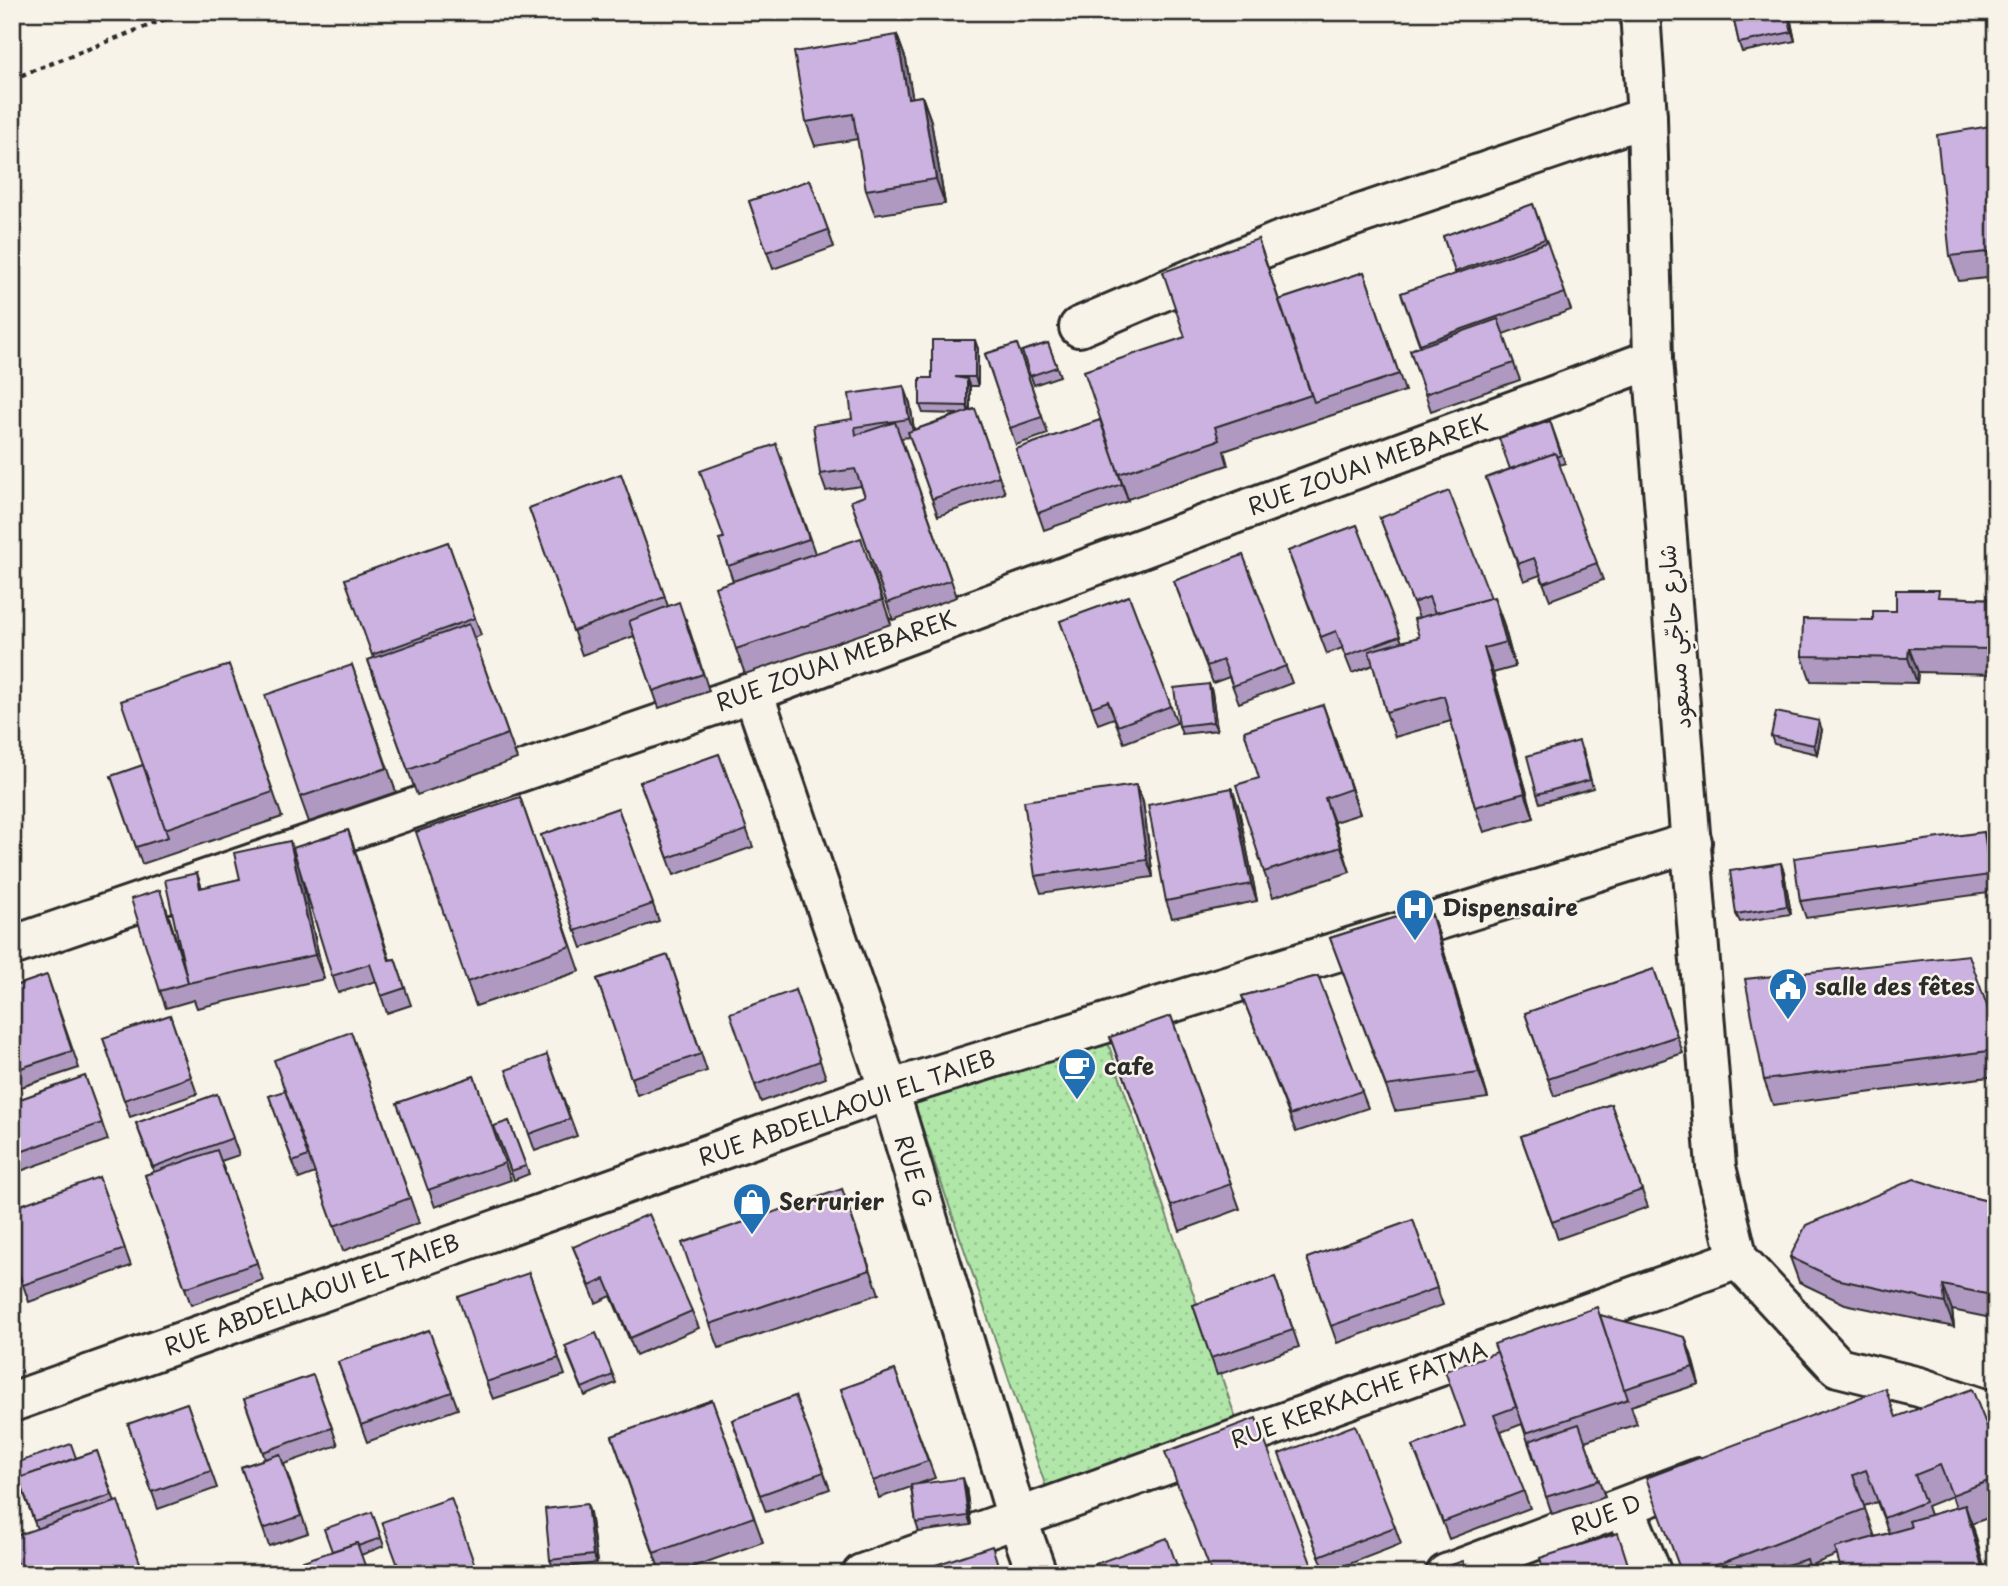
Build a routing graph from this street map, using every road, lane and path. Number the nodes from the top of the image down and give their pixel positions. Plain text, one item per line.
1 (183, 12) edge
2 (1640, 12) edge
3 (12, 79) edge
4 (1647, 117) junction
5 (1079, 327) dead end
6 (1653, 359) junction
7 (753, 692) junction
8 (1692, 842) junction
9 (12, 946) edge
10 (888, 1090) junction
11 (1738, 1259) junction
12 (1919, 1387) junction
13 (12, 1402) edge
14 (1868, 1408) edge
15 (1996, 1413) edge
16 (1727, 1466) edge
17 (1625, 1508) junction
18 (1017, 1518) junction
19 (862, 1574) edge
20 (1037, 1574) edge
21 (1446, 1574) edge
22 (1652, 1574) edge

1 - 3 path
2 - 4 street, شارع حاجّي مسعود
4 - 5 street
4 - 6 street, شارع حاجّي مسعود
6 - 7 street, RUE ZOUAI MEBAREK
6 - 8 street, شارع حاجّي مسعود
7 - 9 street, RUE ZOUAI MEBAREK
7 - 10 street, RUE G
8 - 10 street, RUE ABDELLAOUI EL TAIEB
8 - 11 street, شارع حاجّي مسعود
10 - 13 street, RUE ABDELLAOUI EL TAIEB
10 - 18 street, RUE G
11 - 12 street
11 - 18 street, RUE KERKACHE FATMA
12 - 14 street
12 - 15 street
16 - 17 street, RUE D
17 - 21 street, RUE D
17 - 22 street
18 - 19 street, RUE KERKACHE FATMA
18 - 20 street, RUE G

